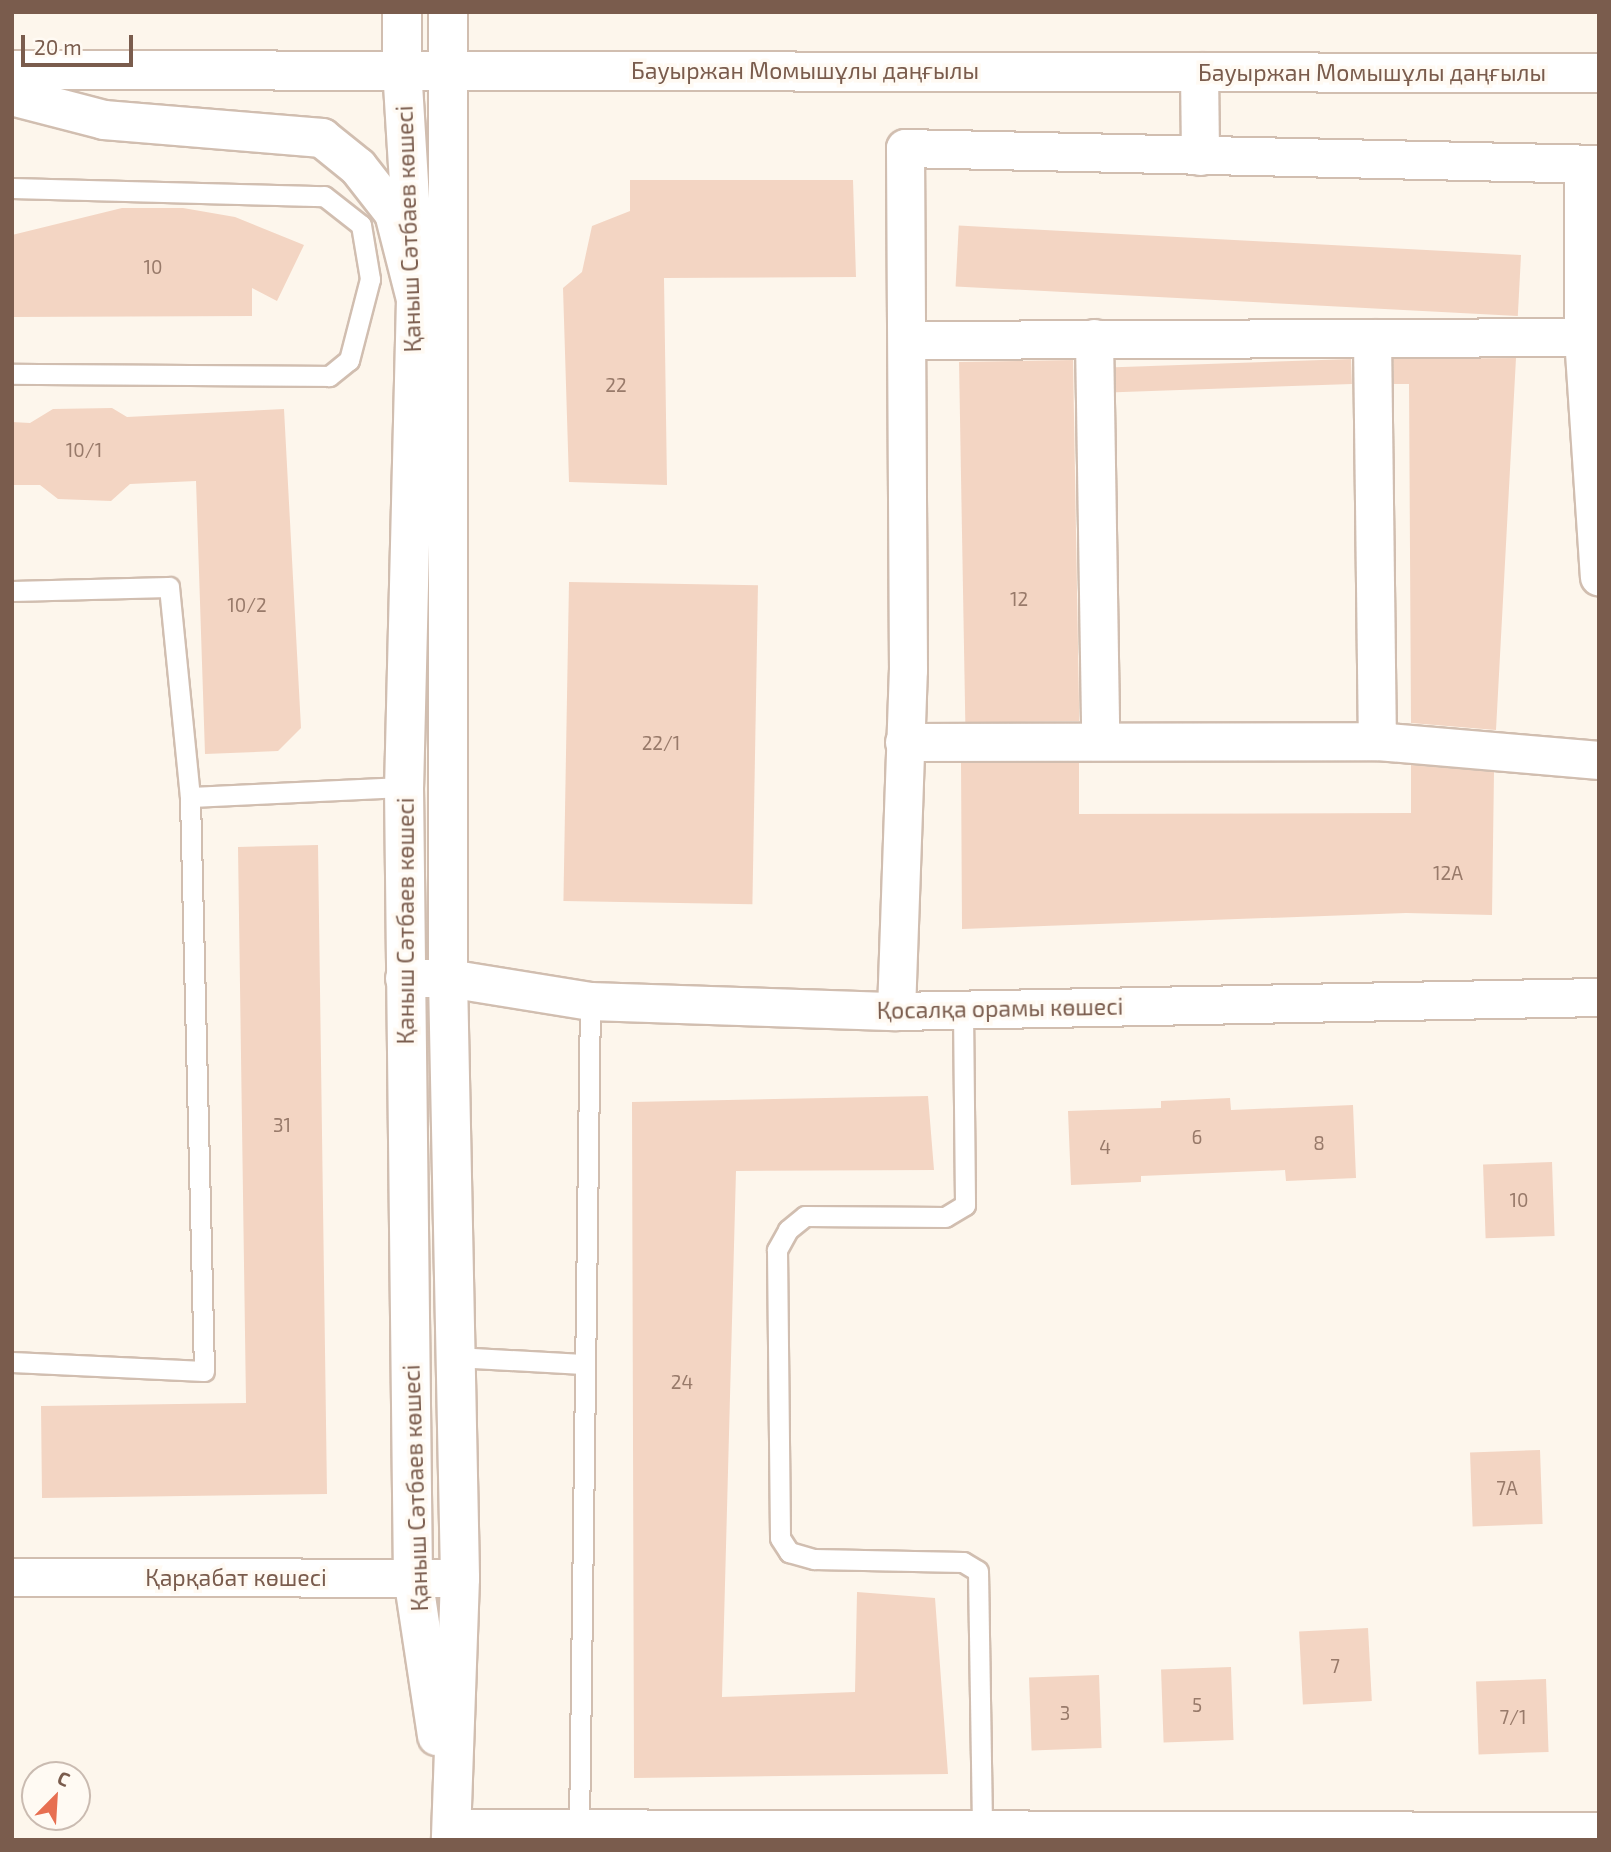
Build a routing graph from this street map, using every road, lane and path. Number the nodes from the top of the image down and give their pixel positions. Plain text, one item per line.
1 (402, 12) edge
2 (448, 12) edge
3 (402, 68) junction
4 (448, 68) junction
5 (12, 70) edge
6 (1199, 71) junction
7 (1599, 73) edge
8 (12, 96) edge
9 (1199, 156) junction
10 (1591, 165) edge
11 (12, 188) edge
12 (416, 299) junction
13 (1583, 337) junction
14 (1094, 338) junction
15 (1372, 338) junction
16 (907, 340) junction
17 (12, 374) edge
18 (1599, 576) edge
19 (12, 591) edge
20 (1100, 741) junction
21 (1377, 741) junction
22 (904, 742) junction
23 (1599, 760) edge
24 (404, 787) junction
25 (190, 797) junction
26 (404, 978) junction
27 (448, 978) junction
28 (1599, 997) edge
29 (590, 1001) junction
30 (963, 1010) junction
31 (895, 1011) junction
32 (455, 1357) junction
33 (12, 1362) edge
34 (583, 1364) junction
35 (12, 1577) edge
36 (413, 1577) junction
37 (460, 1578) junction
38 (579, 1829) junction
39 (982, 1829) junction
40 (1599, 1831) edge
41 (451, 1834) edge
42 (1096, 1835) edge

1 - 3 street, Қаныш Сәтбаев көшесі
2 - 4 street, Қаныш Сәтбаев көшесі
3 - 4 street, Бауыржан Момышұлы даңғылы
3 - 5 street, Бауыржан Момышұлы даңғылы
3 - 12 street, Қаныш Сәтбаев көшесі
4 - 6 street, Бауыржан Момышұлы даңғылы
4 - 27 street, Қаныш Сәтбаев көшесі
6 - 7 street, Бауыржан Момышұлы даңғылы
6 - 9 street
8 - 12 street
9 - 10 street
9 - 16 street
10 - 13 street
11 - 17 lane
12 - 24 street, Қаныш Сәтбаев көшесі
13 - 15 street
13 - 18 street
14 - 15 street
14 - 16 street
14 - 20 street
15 - 21 street
16 - 22 street
19 - 25 lane
20 - 21 street
20 - 22 street
21 - 23 street
22 - 31 street
24 - 25 lane
24 - 26 street, Қаныш Сәтбаев көшесі
25 - 33 lane
26 - 27 street, Қосалқа орамы көшесі
26 - 36 street, Қаныш Сәтбаев көшесі
27 - 29 street, Қосалқа орамы көшесі
27 - 32 street, Қаныш Сәтбаев көшесі
28 - 30 street, Қосалқа орамы көшесі
29 - 31 street, Қосалқа орамы көшесі
29 - 34 lane
30 - 31 street, Қосалқа орамы көшесі
30 - 39 lane
32 - 34 lane
32 - 37 street, Қаныш Сәтбаев көшесі
34 - 38 lane
35 - 36 street, Қарқабат көшесі
36 - 37 street, Қарқабат көшесі
36 - 41 street, Қаныш Сәтбаев көшесі
37 - 41 street, Қаныш Сәтбаев көшесі
38 - 39 street
38 - 41 street
39 - 42 street
40 - 42 street

